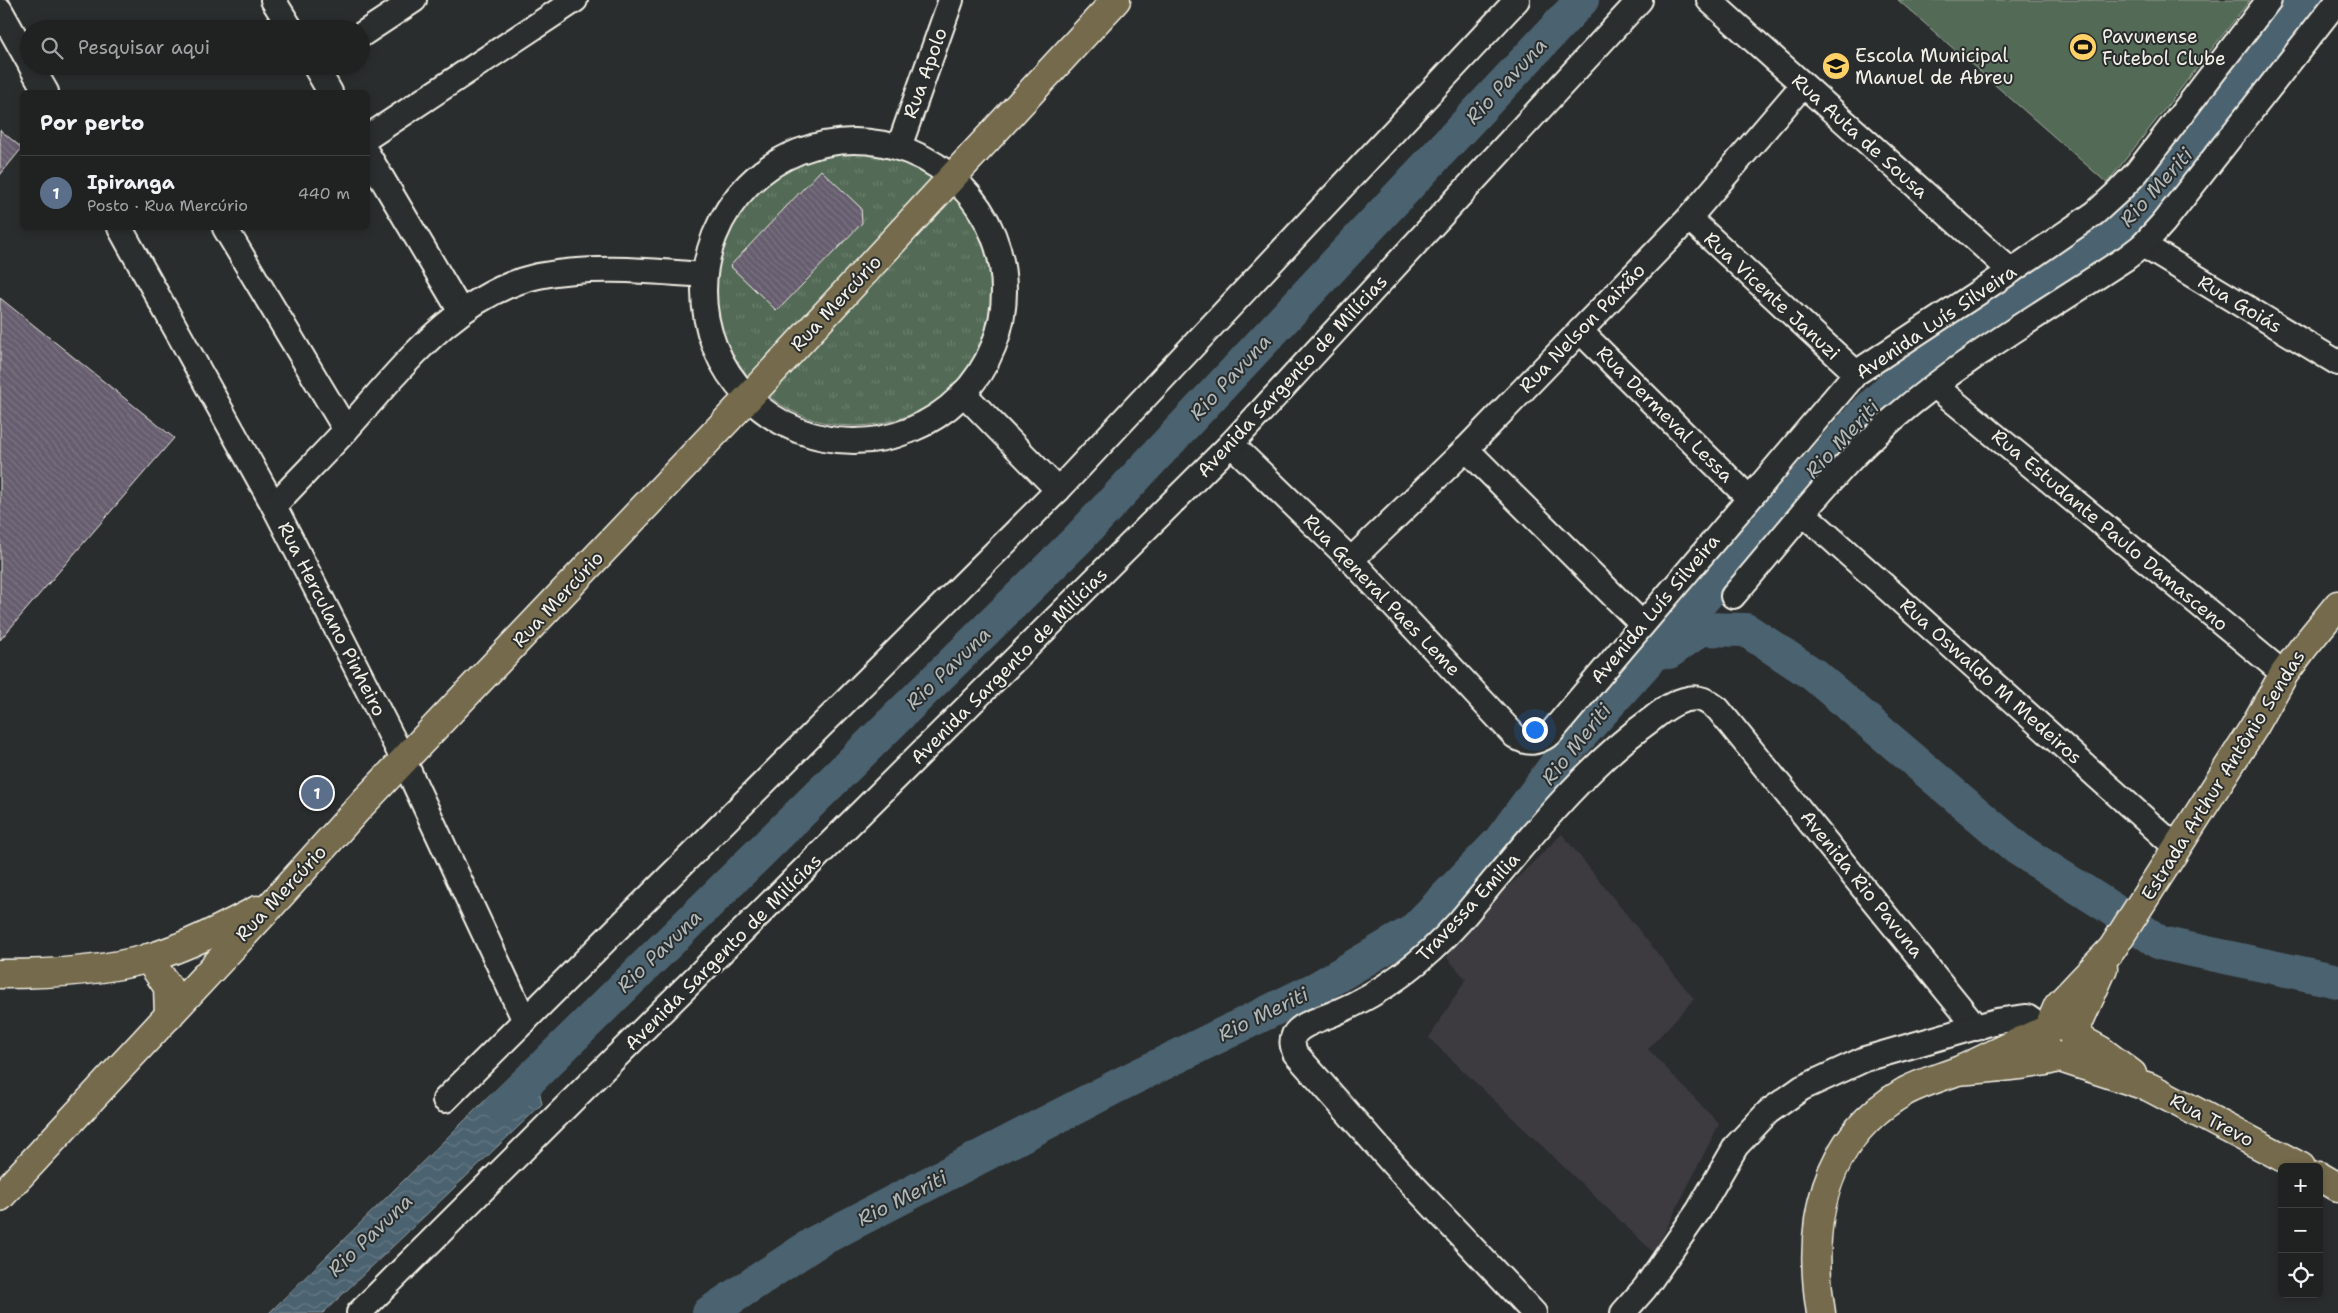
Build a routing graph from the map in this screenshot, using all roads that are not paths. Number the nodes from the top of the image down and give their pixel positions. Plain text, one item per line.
1 (273, 0) edge
2 (414, 0) edge
3 (576, 0) edge
4 (951, 0) edge
5 (1116, 0) edge
6 (1517, 0) edge
7 (1640, 0) edge
8 (1710, 0) edge
9 (2269, 0) edge
10 (2338, 0) edge
11 (0, 10) edge
12 (285, 20) edge
13 (370, 29) edge
14 (20, 46) edge
15 (36, 75) edge
16 (320, 75) edge
17 (1802, 86) junction
18 (45, 90) edge
19 (329, 90) edge
20 (370, 136) edge
21 (899, 147) junction
22 (370, 158) edge
23 (952, 176) junction
24 (1689, 218) junction
25 (121, 230) edge
26 (227, 230) edge
27 (2143, 245) junction
28 (2011, 271) junction
29 (704, 275) junction
30 (461, 312) junction
31 (1580, 331) junction
32 (2338, 363) edge
33 (1856, 373) junction
34 (1935, 386) junction
35 (963, 393) junction
36 (748, 398) junction
37 (346, 430) junction
38 (1231, 444) junction
39 (1466, 449) junction
40 (1058, 490) junction
41 (1749, 498) junction
42 (274, 506) junction
43 (1804, 514) junction
44 (1351, 560) junction
45 (1733, 596) dead end
46 (2338, 605) edge
47 (1642, 624) junction
48 (2284, 674) junction
49 (1746, 740) joint
50 (1533, 743) joint
51 (404, 761) junction
52 (2177, 848) junction
53 (276, 900) junction
54 (148, 958) junction
55 (0, 974) edge
56 (168, 1016) junction
57 (525, 1021) junction
58 (1977, 1028) junction
59 (2060, 1033) junction
60 (2059, 1057) junction
61 (1958, 1071) junction
62 (2149, 1087) junction
63 (445, 1100) dead end
64 (2293, 1163) edge
65 (2323, 1178) edge
66 (2338, 1187) edge
67 (0, 1197) edge
68 (359, 1313) edge
69 (1534, 1313) edge
70 (1623, 1313) edge
71 (1821, 1313) edge

1 - 12 street
2 - 13 street
3 - 20 street
4 - 21 street, Rua Apolo
5 - 23 main road, Rua Mercúrio
6 - 40 street
7 - 38 street, Avenida Sargento de Milícias
8 - 17 street, Rua Auta de Sousa
9 - 28 street, Avenida Luís Silveira
10 - 27 street
11 - 14 street
15 - 18 street
16 - 19 street
17 - 24 street, Rua Nelson Paixão
17 - 28 street, Rua Auta de Sousa
21 - 23 street
21 - 29 street
22 - 30 street
23 - 35 street
23 - 36 main road, Rua Mercúrio
24 - 31 street, Rua Nelson Paixão
24 - 33 street, Rua Vicente Januzi
25 - 42 street, Rua Herculano Pinheiro
26 - 37 street
27 - 32 street, Rua Goiás
27 - 34 street
28 - 33 street, Avenida Luís Silveira
29 - 30 street
29 - 36 street
30 - 37 street
31 - 39 street, Rua Nelson Paixão
31 - 41 street, Rua Dermeval Lessa
33 - 41 street, Avenida Luís Silveira
34 - 43 street
34 - 48 street, Rua Estudante Paulo Damasceno
35 - 36 street
35 - 40 street
36 - 51 main road, Rua Mercúrio
37 - 42 street
38 - 44 street, Rua General Paes Leme
38 - 68 street, Avenida Sargento de Milícias
39 - 44 street, Rua Nelson Paixão
39 - 47 street
40 - 57 street
41 - 47 street, Avenida Luís Silveira
42 - 51 street, Rua Herculano Pinheiro
43 - 45 street
43 - 52 street, Rua Oswaldo M Medeiros
44 - 50 street, Rua General Paes Leme
46 - 48 main road, Estrada Arthur Antônio Sendas
47 - 50 street, Avenida Luís Silveira
48 - 52 main road, Estrada Arthur Antônio Sendas
49 - 58 street, Avenida Rio Pavuna
49 - 69 street, Travessa Emilia
51 - 53 main road, Rua Mercúrio
51 - 57 street, Rua Herculano Pinheiro
52 - 59 main road, Estrada Arthur Antônio Sendas
53 - 54 main road
53 - 56 main road, Rua Mercúrio
54 - 55 main road
54 - 56 main road
56 - 67 main road, Rua Mercúrio
57 - 63 street
58 - 59 street
58 - 70 street
59 - 60 main road
59 - 61 main road
59 - 62 main road, Rua Trevo
60 - 61 main road
60 - 62 main road, Rua Trevo
61 - 71 main road
62 - 64 main road, Rua Trevo
65 - 66 main road

